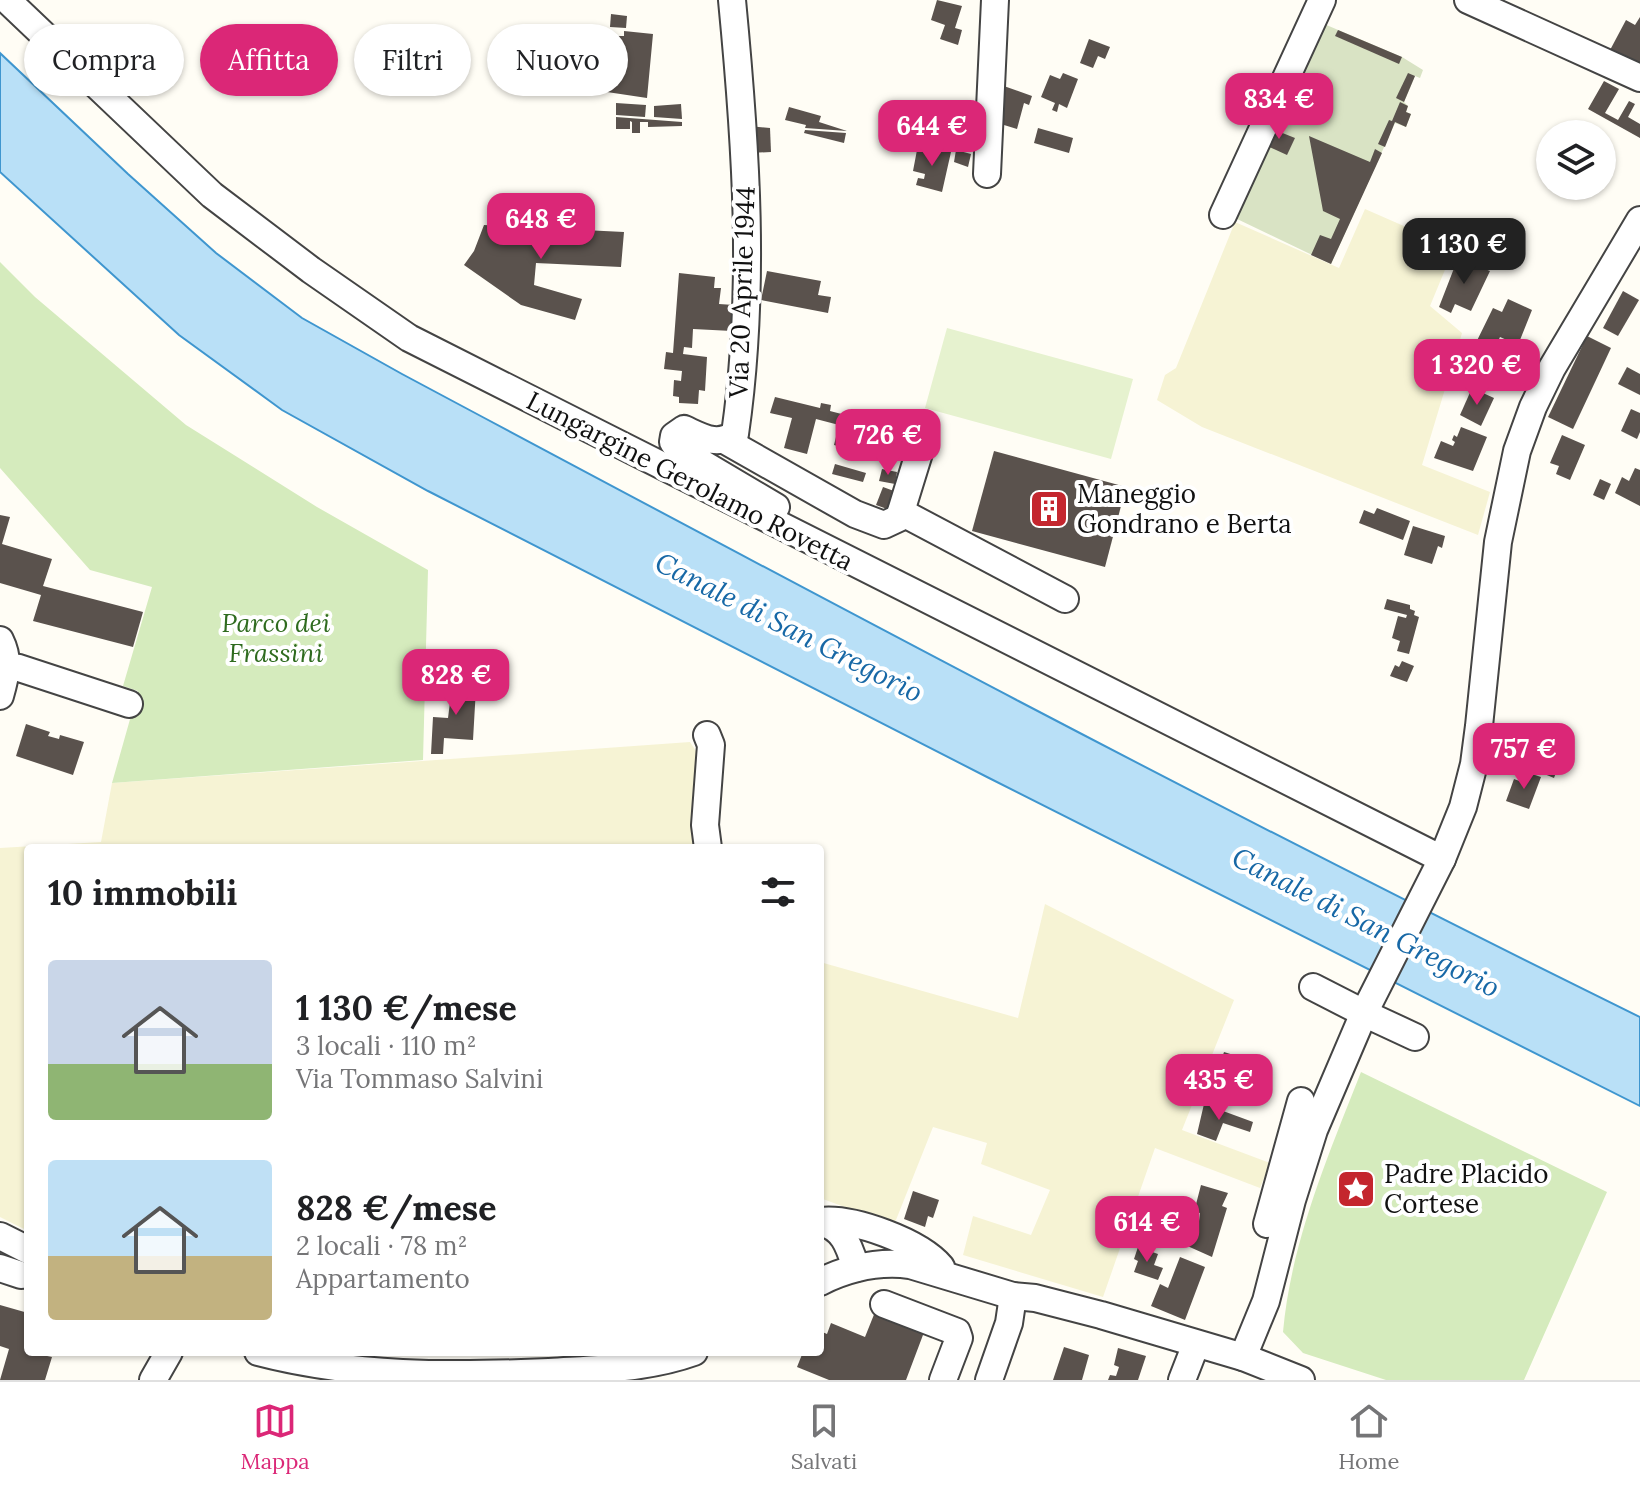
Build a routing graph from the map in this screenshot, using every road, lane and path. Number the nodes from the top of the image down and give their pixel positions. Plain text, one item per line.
1 (7, 0) edge
2 (732, 0) edge
3 (995, 0) edge
4 (1322, 0) edge
5 (1468, 0) edge
6 (1640, 78) edge
7 (987, 174) dead end
8 (1223, 215) dead end
9 (1640, 220) edge
10 (726, 441) junction
11 (920, 450) dead end
12 (901, 512) junction
13 (810, 542) junction
14 (1065, 599) dead end
15 (0, 640) edge
16 (8, 667) junction
17 (0, 696) edge
18 (129, 704) dead end
19 (707, 735) dead end
20 (707, 844) edge
21 (1439, 865) junction
22 (1313, 987) dead end
23 (1367, 1008) junction
24 (1415, 1037) dead end
25 (1301, 1101) dead end
26 (824, 1221) edge
27 (824, 1224) edge
28 (0, 1236) edge
29 (16, 1264) edge
30 (856, 1268) junction
31 (949, 1276) junction
32 (824, 1280) edge
33 (1269, 1288) junction
34 (1013, 1296) junction
35 (884, 1304) dead end
36 (1196, 1344) junction
37 (274, 1356) edge
38 (682, 1356) edge
39 (1243, 1357) junction
40 (943, 1380) edge
41 (989, 1380) edge
42 (1182, 1380) edge
43 (1301, 1380) edge

1 - 13 street, Lungargine Gerolamo Rovetta
2 - 10 street, Via 20 Aprile 1944
3 - 7 street
4 - 8 street
5 - 6 street
9 - 21 street
10 - 12 street
10 - 13 street
11 - 12 street
12 - 14 street
13 - 21 street, Lungargine Gerolamo Rovetta
15 - 16 street
16 - 17 street
16 - 18 street
19 - 20 street
21 - 23 street
22 - 23 street
23 - 24 street
23 - 33 street
25 - 33 street
26 - 31 street
27 - 30 street
28 - 29 street
30 - 31 street
30 - 32 street
31 - 34 street
33 - 39 street
34 - 36 street
34 - 41 street
35 - 40 street
36 - 39 street
36 - 42 street
37 - 38 street
39 - 43 street

